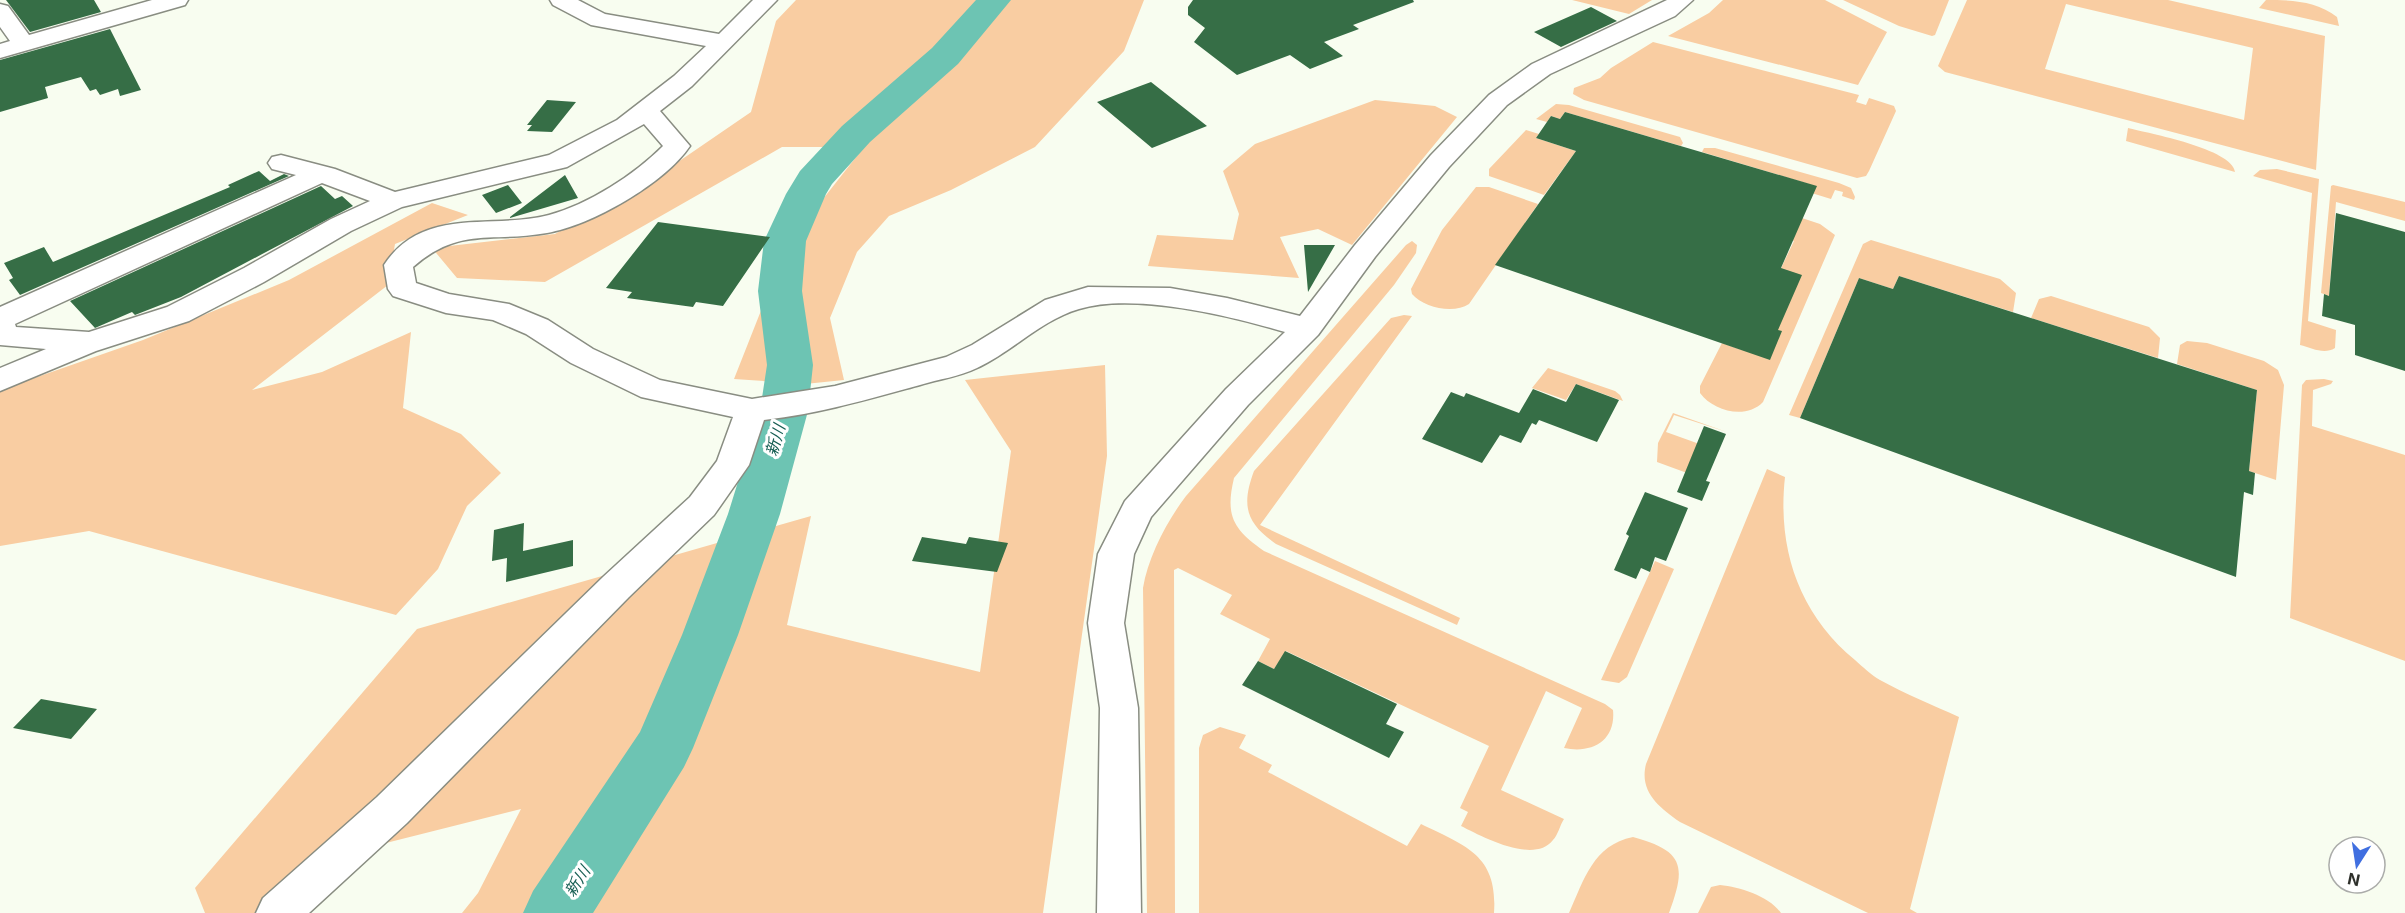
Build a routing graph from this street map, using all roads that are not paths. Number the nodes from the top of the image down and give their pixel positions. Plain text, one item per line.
1 (177, 0) edge
2 (561, 0) edge
3 (766, 0) edge
4 (1682, 0) edge
5 (0, 11) edge
6 (724, 42) junction
7 (24, 44) junction
8 (0, 51) edge
9 (645, 110) junction
10 (281, 163) dead end
11 (320, 174) junction
12 (393, 201) junction
13 (0, 319) edge
14 (0, 324) edge
15 (1307, 328) junction
16 (96, 341) junction
17 (0, 380) edge
18 (756, 410) junction
19 (278, 913) edge
20 (1119, 913) edge

1 - 7 street
2 - 6 street
3 - 6 street
4 - 15 street
5 - 7 street
6 - 9 street
7 - 8 street
9 - 12 street
9 - 18 street
10 - 11 street
11 - 12 street
11 - 13 street
12 - 16 street
14 - 16 street
15 - 18 street
15 - 20 street
16 - 17 street
18 - 19 street

